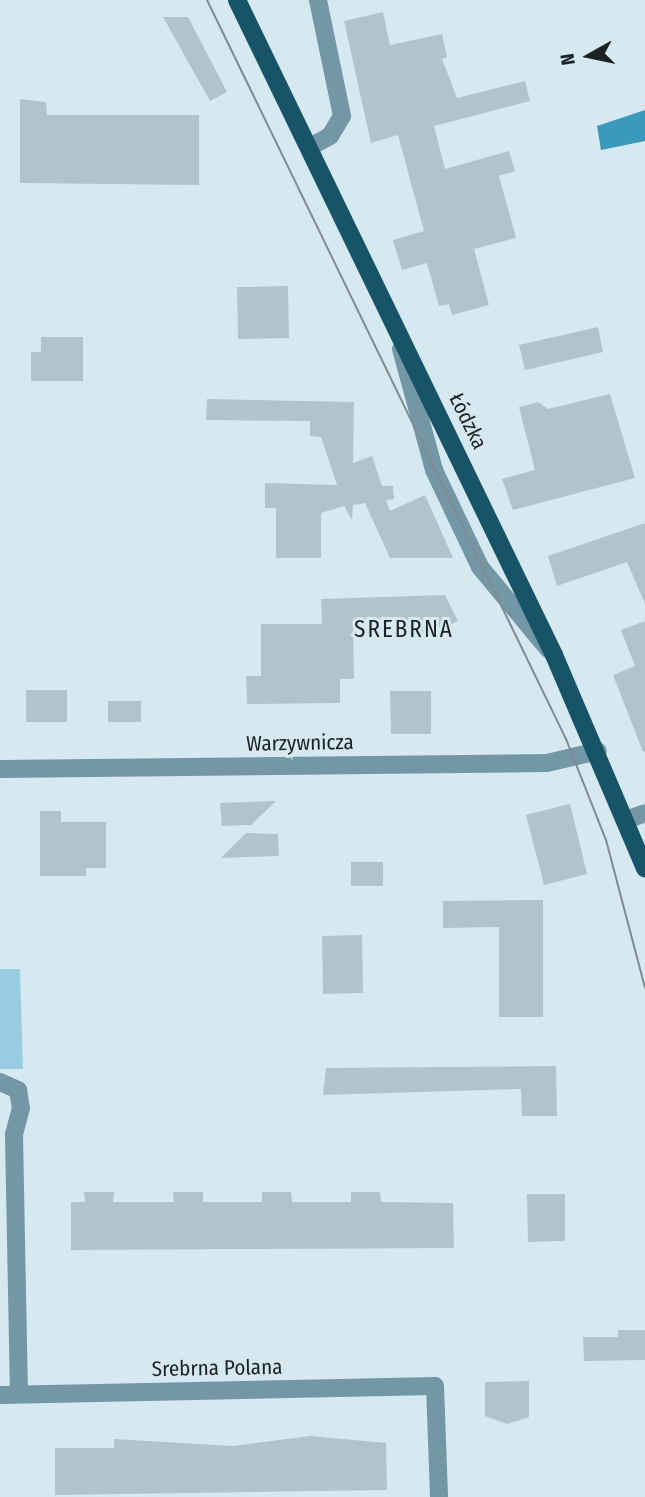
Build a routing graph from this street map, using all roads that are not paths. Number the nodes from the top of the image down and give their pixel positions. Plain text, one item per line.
1 (237, 0) edge
2 (318, 0) edge
3 (310, 147) junction
4 (394, 319) junction
5 (554, 655) junction
6 (598, 751) junction
7 (0, 769) edge
8 (645, 813) edge
9 (626, 820) junction
10 (645, 868) edge
11 (0, 1082) edge
12 (19, 1394) junction
13 (0, 1395) edge
14 (439, 1497) edge

1 - 3 main road, Łódzka
2 - 3 street
3 - 4 main road, Łódzka
4 - 5 main road, Łódzka
4 - 5 street
5 - 6 main road, Łódzka
6 - 7 street, Warzywnicza
6 - 9 main road, Łódzka
8 - 9 street
9 - 10 main road, Łódzka
11 - 12 street
12 - 13 street, Srebrna Polana
12 - 14 street, Srebrna Polana

